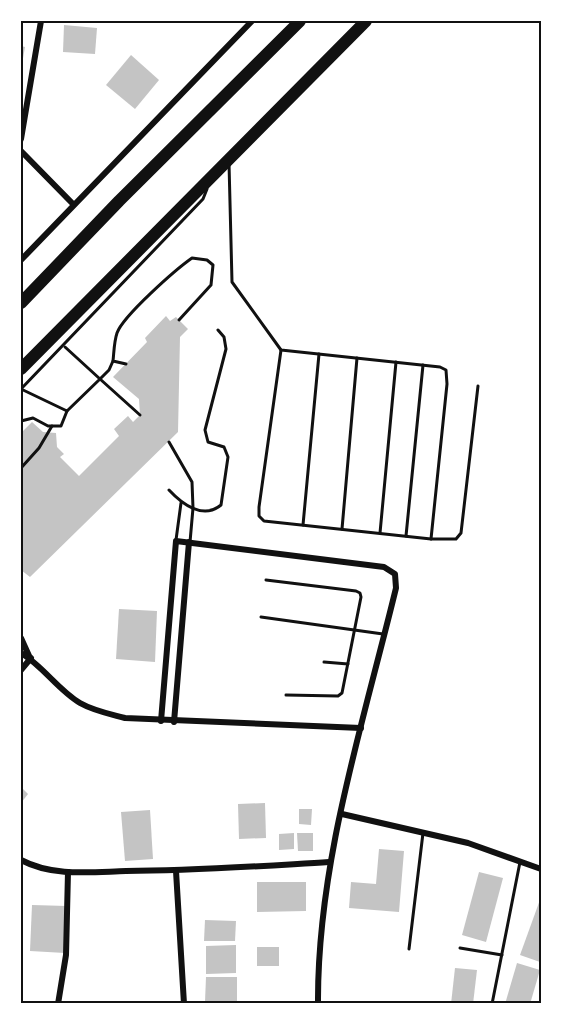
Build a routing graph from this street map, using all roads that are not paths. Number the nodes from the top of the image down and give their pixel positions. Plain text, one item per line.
1 (41, 21) edge
2 (252, 21) edge
3 (300, 21) edge
4 (366, 21) edge
5 (21, 139) edge
6 (21, 151) edge
7 (229, 161) junction
8 (208, 183) junction
9 (73, 204) junction
10 (21, 260) edge
11 (21, 303) edge
12 (179, 320) dead end
13 (219, 330) dead end
14 (65, 347) junction
15 (281, 350) junction
16 (319, 354) junction
17 (357, 358) junction
18 (113, 361) junction
19 (396, 362) junction
20 (126, 364) dead end
21 (423, 365) junction
22 (21, 369) edge
23 (100, 379) junction
24 (478, 386) dead end
25 (21, 389) edge
26 (67, 411) junction
27 (140, 415) dead end
28 (21, 421) edge
29 (52, 426) junction
30 (168, 442) dead end
31 (21, 468) edge
32 (169, 490) dead end
33 (181, 503) junction
34 (193, 508) junction
35 (303, 525) junction
36 (342, 529) junction
37 (380, 533) junction
38 (406, 536) junction
39 (431, 539) junction
40 (176, 541) junction
41 (189, 542) junction
42 (266, 580) dead end
43 (261, 617) dead end
44 (355, 630) junction
45 (385, 635) junction
46 (21, 638) edge
47 (21, 653) edge
48 (31, 658) junction
49 (324, 662) dead end
50 (348, 664) junction
51 (21, 670) edge
52 (286, 695) dead end
53 (160, 721) junction
54 (174, 722) junction
55 (361, 728) junction
56 (342, 814) junction
57 (423, 831) junction
58 (21, 860) edge
59 (329, 862) junction
60 (520, 862) junction
61 (541, 869) edge
62 (176, 871) junction
63 (68, 872) junction
64 (460, 948) dead end
65 (409, 949) dead end
66 (502, 955) junction
67 (58, 1004) edge
68 (184, 1004) edge
69 (318, 1004) edge
70 (492, 1004) edge

1 - 5 street
2 - 9 street
3 - 11 highway
4 - 7 highway
6 - 9 street
7 - 8 highway
7 - 15 lane
8 - 14 lane
8 - 22 highway
9 - 10 street
12 - 18 lane
13 - 34 lane
14 - 23 lane
14 - 25 lane
15 - 16 lane
15 - 35 lane
16 - 17 lane
16 - 35 lane
17 - 19 lane
17 - 36 lane
18 - 20 lane
18 - 23 lane
19 - 21 lane
19 - 37 lane
21 - 38 lane
21 - 39 lane
23 - 26 lane
23 - 27 lane
24 - 39 lane
25 - 26 lane
26 - 29 lane
28 - 29 lane
29 - 31 lane
30 - 34 lane
32 - 33 lane
33 - 34 lane
33 - 40 lane
34 - 41 lane
35 - 36 lane
36 - 37 lane
37 - 38 lane
38 - 39 lane
40 - 41 street
40 - 53 street
41 - 45 street
41 - 54 street
42 - 44 lane
43 - 44 lane
44 - 45 lane
44 - 50 lane
45 - 55 street
46 - 48 street
47 - 48 street
48 - 51 street
48 - 53 street
49 - 50 lane
50 - 52 lane
53 - 54 street
54 - 55 street
55 - 56 street
56 - 57 street
56 - 59 street
57 - 60 street
57 - 65 lane
58 - 63 street
59 - 62 street
59 - 69 street
60 - 61 street
60 - 66 lane
62 - 63 street
62 - 68 street
63 - 67 street
64 - 66 lane
66 - 70 lane

